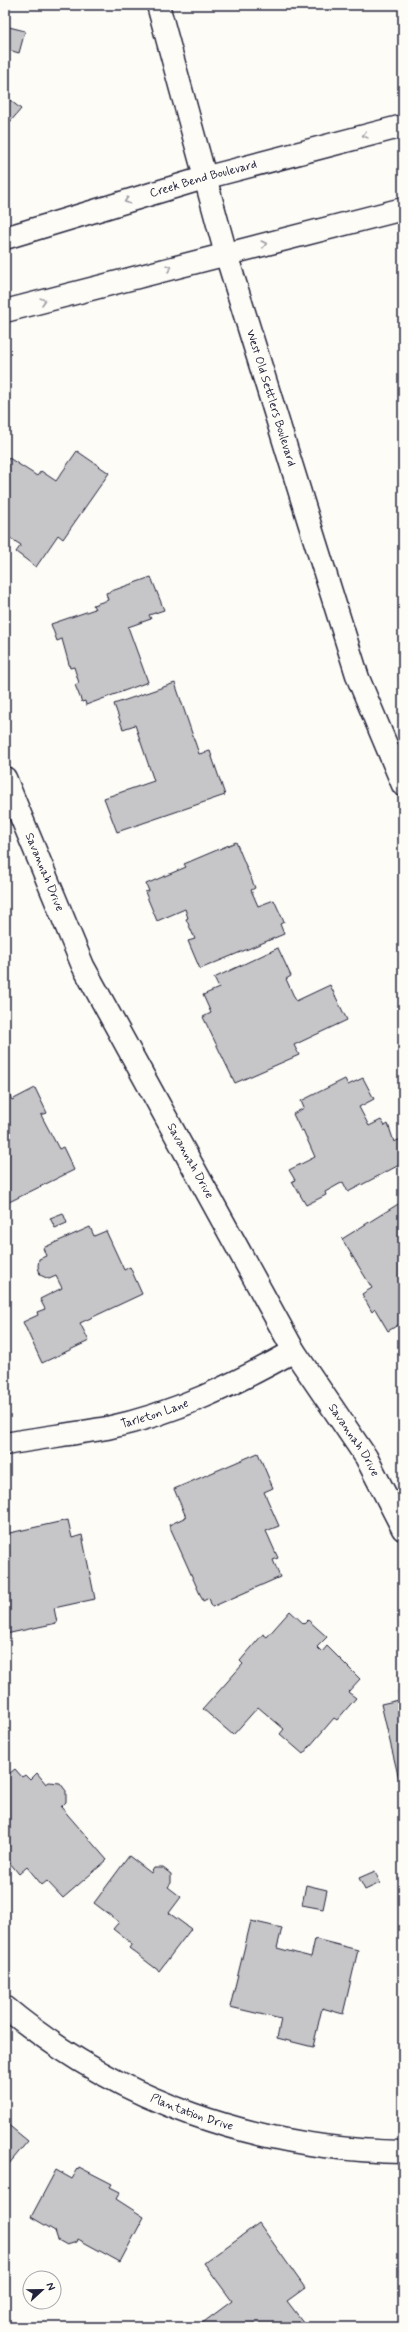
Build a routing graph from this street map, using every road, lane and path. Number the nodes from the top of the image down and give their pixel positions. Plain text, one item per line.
1 (158, 5) edge
2 (403, 126) edge
3 (204, 178) junction
4 (403, 209) edge
5 (5, 238) edge
6 (226, 254) junction
7 (5, 311) edge
8 (5, 778) edge
9 (403, 785) edge
10 (294, 1351) junction
11 (5, 1444) edge
12 (403, 1529) edge
13 (5, 2007) edge
14 (403, 2152) edge

1 - 3 street, West Old Settlers Boulevard
2 -> 3 street, Creek Bend Boulevard
3 -> 5 street, Creek Bend Boulevard
3 - 6 street, West Old Settlers Boulevard
6 -> 4 street
7 -> 6 street
6 - 9 street, West Old Settlers Boulevard
8 - 10 street, Savannah Drive
10 - 11 street, Tarleton Lane
10 - 12 street, Savannah Drive
13 - 14 street, Plantation Drive

